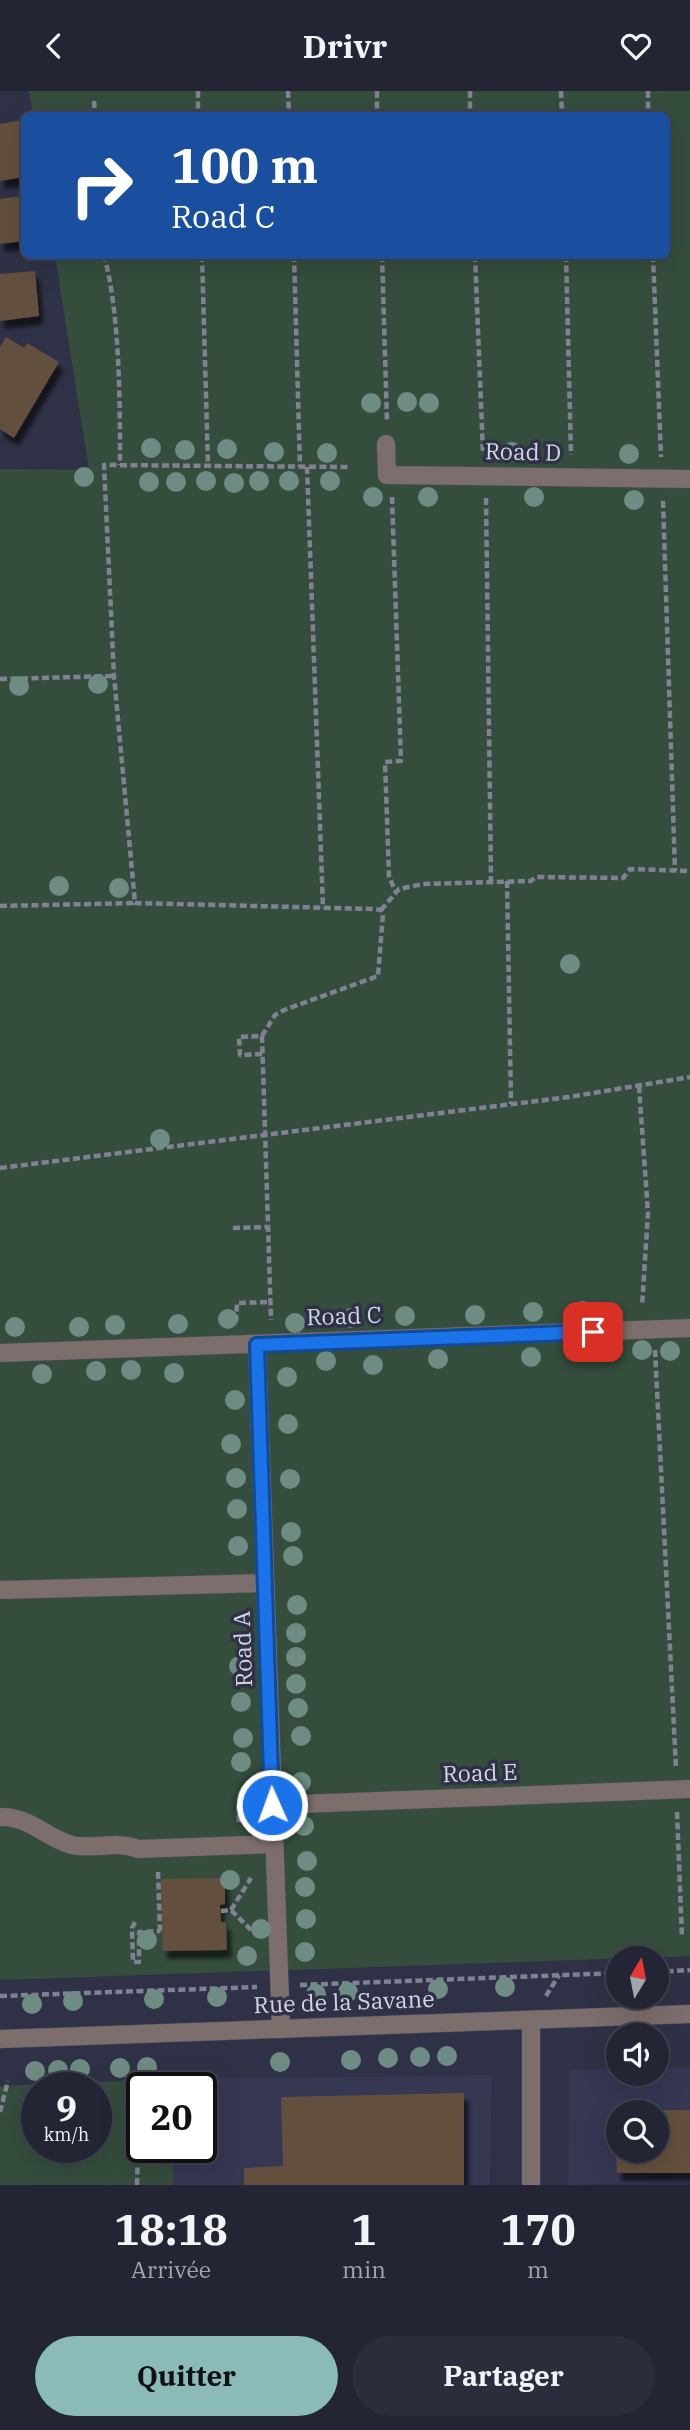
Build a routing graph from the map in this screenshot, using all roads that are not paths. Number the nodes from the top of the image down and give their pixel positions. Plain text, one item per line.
1 (386, 444) dead end
2 (690, 479) edge
3 (690, 1328) edge
4 (257, 1345) junction
5 (0, 1353) edge
6 (265, 1583) junction
7 (0, 1590) edge
8 (683, 1789) edge
9 (264, 1803) junction
10 (0, 1817) edge
11 (274, 1845) junction
12 (690, 2014) edge
13 (531, 2020) junction
14 (281, 2029) junction
15 (0, 2039) edge
16 (531, 2185) edge

1 - 2 street, Road D
3 - 4 street, Road C
4 - 5 street, Road C
4 - 6 street, Road A
6 - 7 street
6 - 9 street, Road A
8 - 9 street, Road E
9 - 11 street, Road A
10 - 11 street
11 - 14 street, Road A
12 - 13 street, Rue de la Savane
13 - 14 street, Rue de la Savane
13 - 16 street
14 - 15 street, Rue de la Savane

